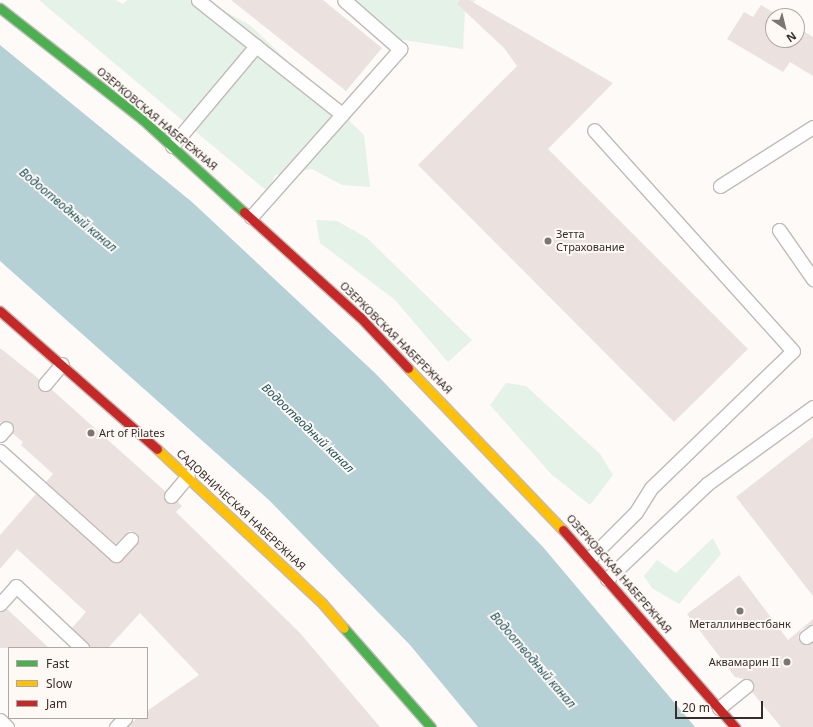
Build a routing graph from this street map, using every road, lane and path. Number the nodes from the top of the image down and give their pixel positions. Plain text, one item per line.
1 (198, 0) edge
2 (344, 0) edge
3 (0, 8) edge
4 (256, 46) junction
5 (342, 114) junction
6 (813, 127) edge
7 (594, 130) dead end
8 (172, 146) junction
9 (720, 186) dead end
10 (251, 216) junction
11 (779, 230) dead end
12 (813, 279) edge
13 (0, 311) edge
14 (62, 364) junction
15 (45, 384) dead end
16 (813, 406) edge
17 (0, 451) edge
18 (188, 476) junction
19 (171, 496) dead end
20 (131, 539) dead end
21 (590, 558) junction
22 (607, 579) junction
23 (0, 604) edge
24 (81, 647) edge
25 (746, 686) dead end
26 (719, 708) junction
27 (124, 719) edge
28 (116, 727) edge
29 (431, 727) edge
30 (735, 727) edge

1 - 4 lane
2 - 5 lane
3 - 8 street, ОЗЕРКОВСКАЯ НАБЕРЕЖНАЯ
4 - 5 lane
4 - 8 lane
5 - 10 lane
6 - 9 lane
7 - 21 lane
8 - 10 street, ОЗЕРКОВСКАЯ НАБЕРЕЖНАЯ
10 - 21 street, ОЗЕРКОВСКАЯ НАБЕРЕЖНАЯ
11 - 12 lane
13 - 14 street, САДОВНИЧЕСКАЯ НАБЕРЕЖНАЯ
14 - 15 lane
14 - 18 street, САДОВНИЧЕСКАЯ НАБЕРЕЖНАЯ
16 - 22 lane
17 - 20 lane
18 - 19 lane
18 - 29 street, САДОВНИЧЕСКАЯ НАБЕРЕЖНАЯ
21 - 22 street, ОЗЕРКОВСКАЯ НАБЕРЕЖНАЯ
22 - 26 street, ОЗЕРКОВСКАЯ НАБЕРЕЖНАЯ
23 - 24 lane
25 - 26 lane
26 - 30 street, ОЗЕРКОВСКАЯ НАБЕРЕЖНАЯ
27 - 28 lane

